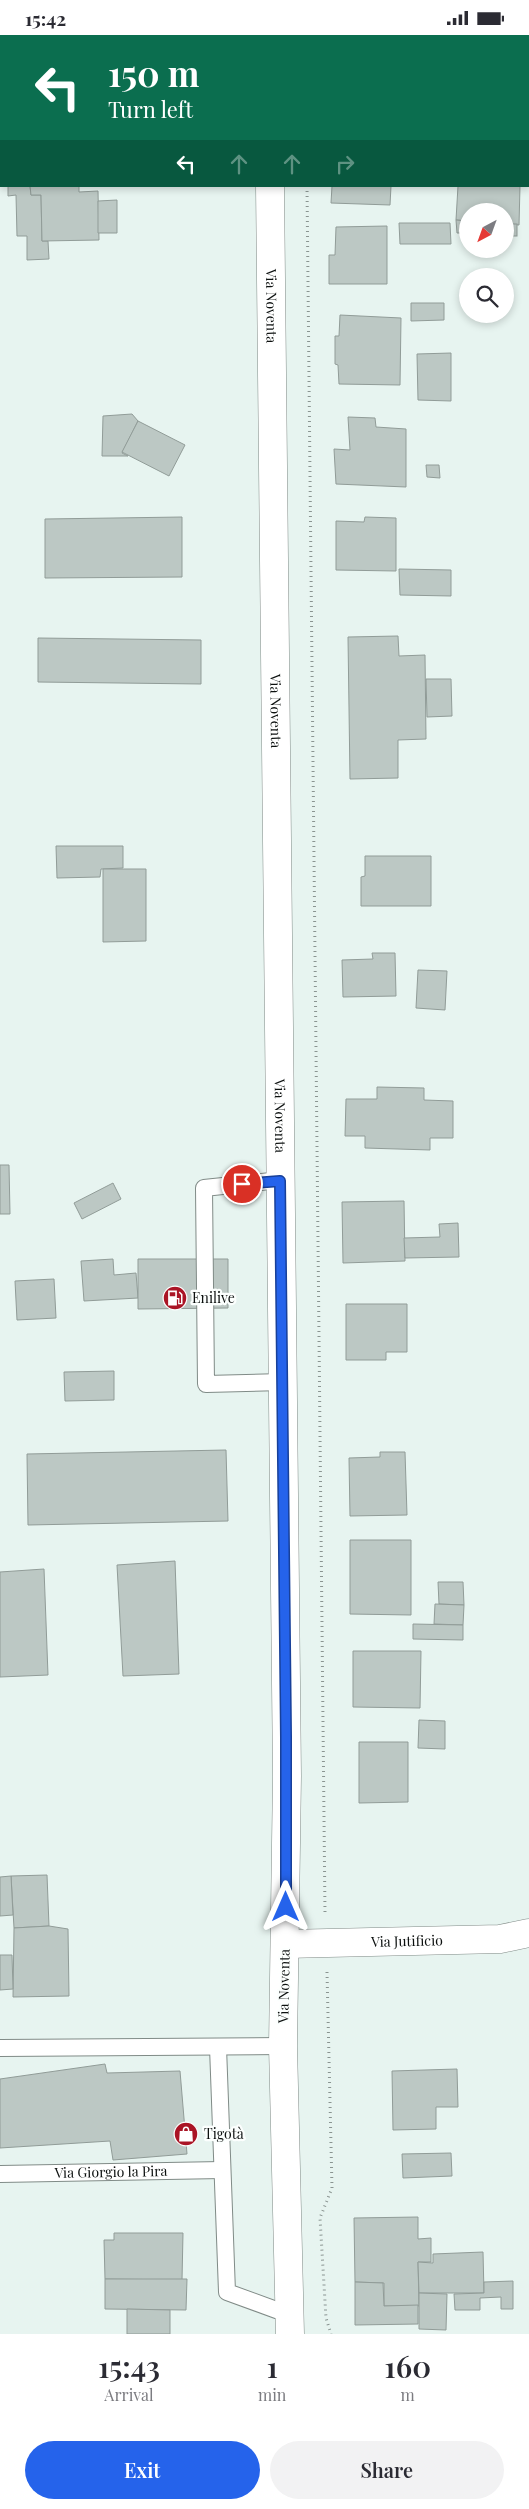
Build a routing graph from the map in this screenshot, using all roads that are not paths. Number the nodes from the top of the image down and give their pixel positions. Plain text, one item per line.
1 (270, 187) edge
2 (280, 1181) junction
3 (283, 1382) junction
4 (529, 1933) edge
5 (285, 1944) junction
6 (283, 2045) junction
7 (218, 2047) junction
8 (0, 2048) edge
9 (222, 2170) junction
10 (0, 2174) edge
11 (290, 2325) edge

1 - 2 main road, Via Noventa
2 - 3 main road, Via Noventa
2 - 3 lane
3 - 5 main road, Via Noventa
4 - 5 main road, Via Jutificio
5 - 6 main road, Via Noventa
6 - 7 lane
6 - 11 main road, Via Noventa
7 - 8 lane
7 - 9 lane, Via Noventa
9 - 10 lane, Via Giorgio la Pira
9 - 11 lane, Via Noventa

